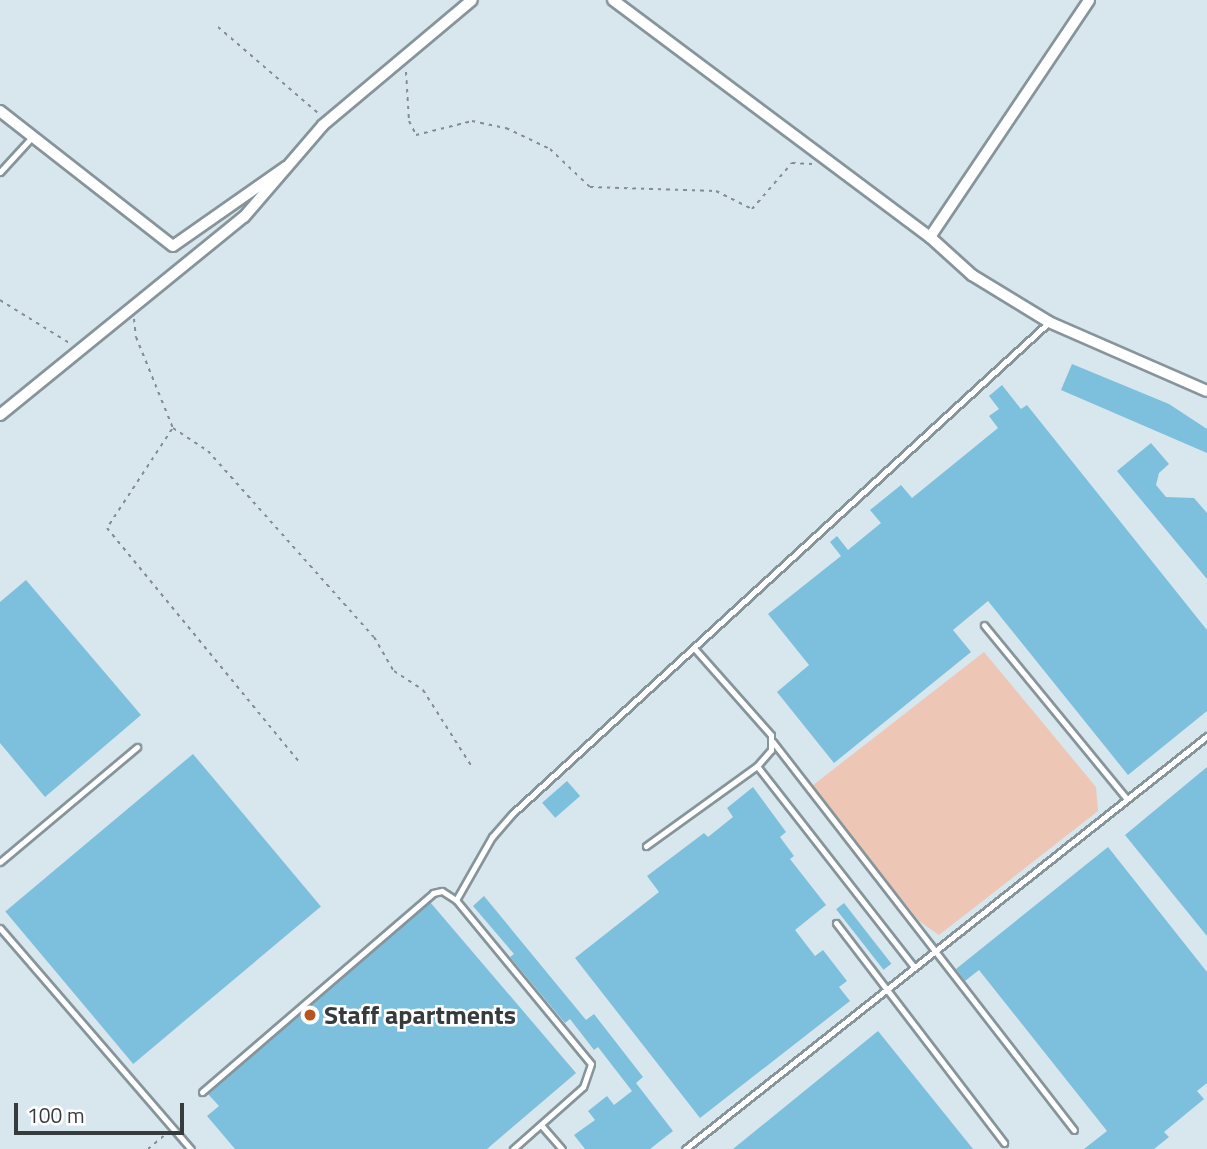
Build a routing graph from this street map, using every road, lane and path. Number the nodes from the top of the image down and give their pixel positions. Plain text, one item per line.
1 (472, 0) edge
2 (613, 0) edge
3 (1089, 0) edge
4 (218, 27) dead end
5 (406, 59) junction
6 (0, 111) edge
7 (323, 125) junction
8 (33, 136) junction
9 (822, 158) junction
10 (288, 166) junction
11 (0, 172) edge
12 (930, 237) junction
13 (0, 300) edge
14 (132, 304) junction
15 (1049, 322) junction
16 (77, 348) junction
17 (1207, 391) edge
18 (0, 415) edge
19 (173, 428) junction
20 (984, 625) dead end
21 (694, 648) junction
22 (1207, 736) edge
23 (773, 742) junction
24 (137, 747) dead end
25 (300, 763) dead end
26 (757, 766) junction
27 (472, 767) dead end
28 (1128, 799) junction
29 (646, 846) dead end
30 (0, 862) edge
31 (456, 900) junction
32 (836, 923) dead end
33 (0, 928) edge
34 (936, 950) junction
35 (915, 968) junction
36 (886, 989) junction
37 (202, 1092) dead end
38 (541, 1125) junction
39 (172, 1128) junction
40 (1074, 1130) dead end
41 (1003, 1143) dead end
42 (148, 1149) edge
43 (191, 1149) edge
44 (513, 1149) edge
45 (562, 1149) edge
46 (684, 1149) edge

1 - 5 street
2 - 9 street
3 - 12 street
4 - 7 path
5 - 7 street
5 - 9 path
6 - 8 street
7 - 10 street
8 - 10 street
8 - 11 lane
9 - 12 street
10 - 14 street
12 - 15 street
13 - 16 path
14 - 16 street
14 - 19 path
15 - 17 street
15 - 21 lane
16 - 18 street
19 - 25 path
19 - 27 path
20 - 28 lane
21 - 23 lane
21 - 31 lane
22 - 28 lane
23 - 26 lane
23 - 34 lane
24 - 30 lane
26 - 29 lane
26 - 35 lane
28 - 34 lane
31 - 37 lane
31 - 38 lane
32 - 36 lane
33 - 39 lane
34 - 35 lane
34 - 40 lane
35 - 36 lane
36 - 41 lane
36 - 46 lane
38 - 44 lane
38 - 45 lane
39 - 42 path
39 - 43 lane

